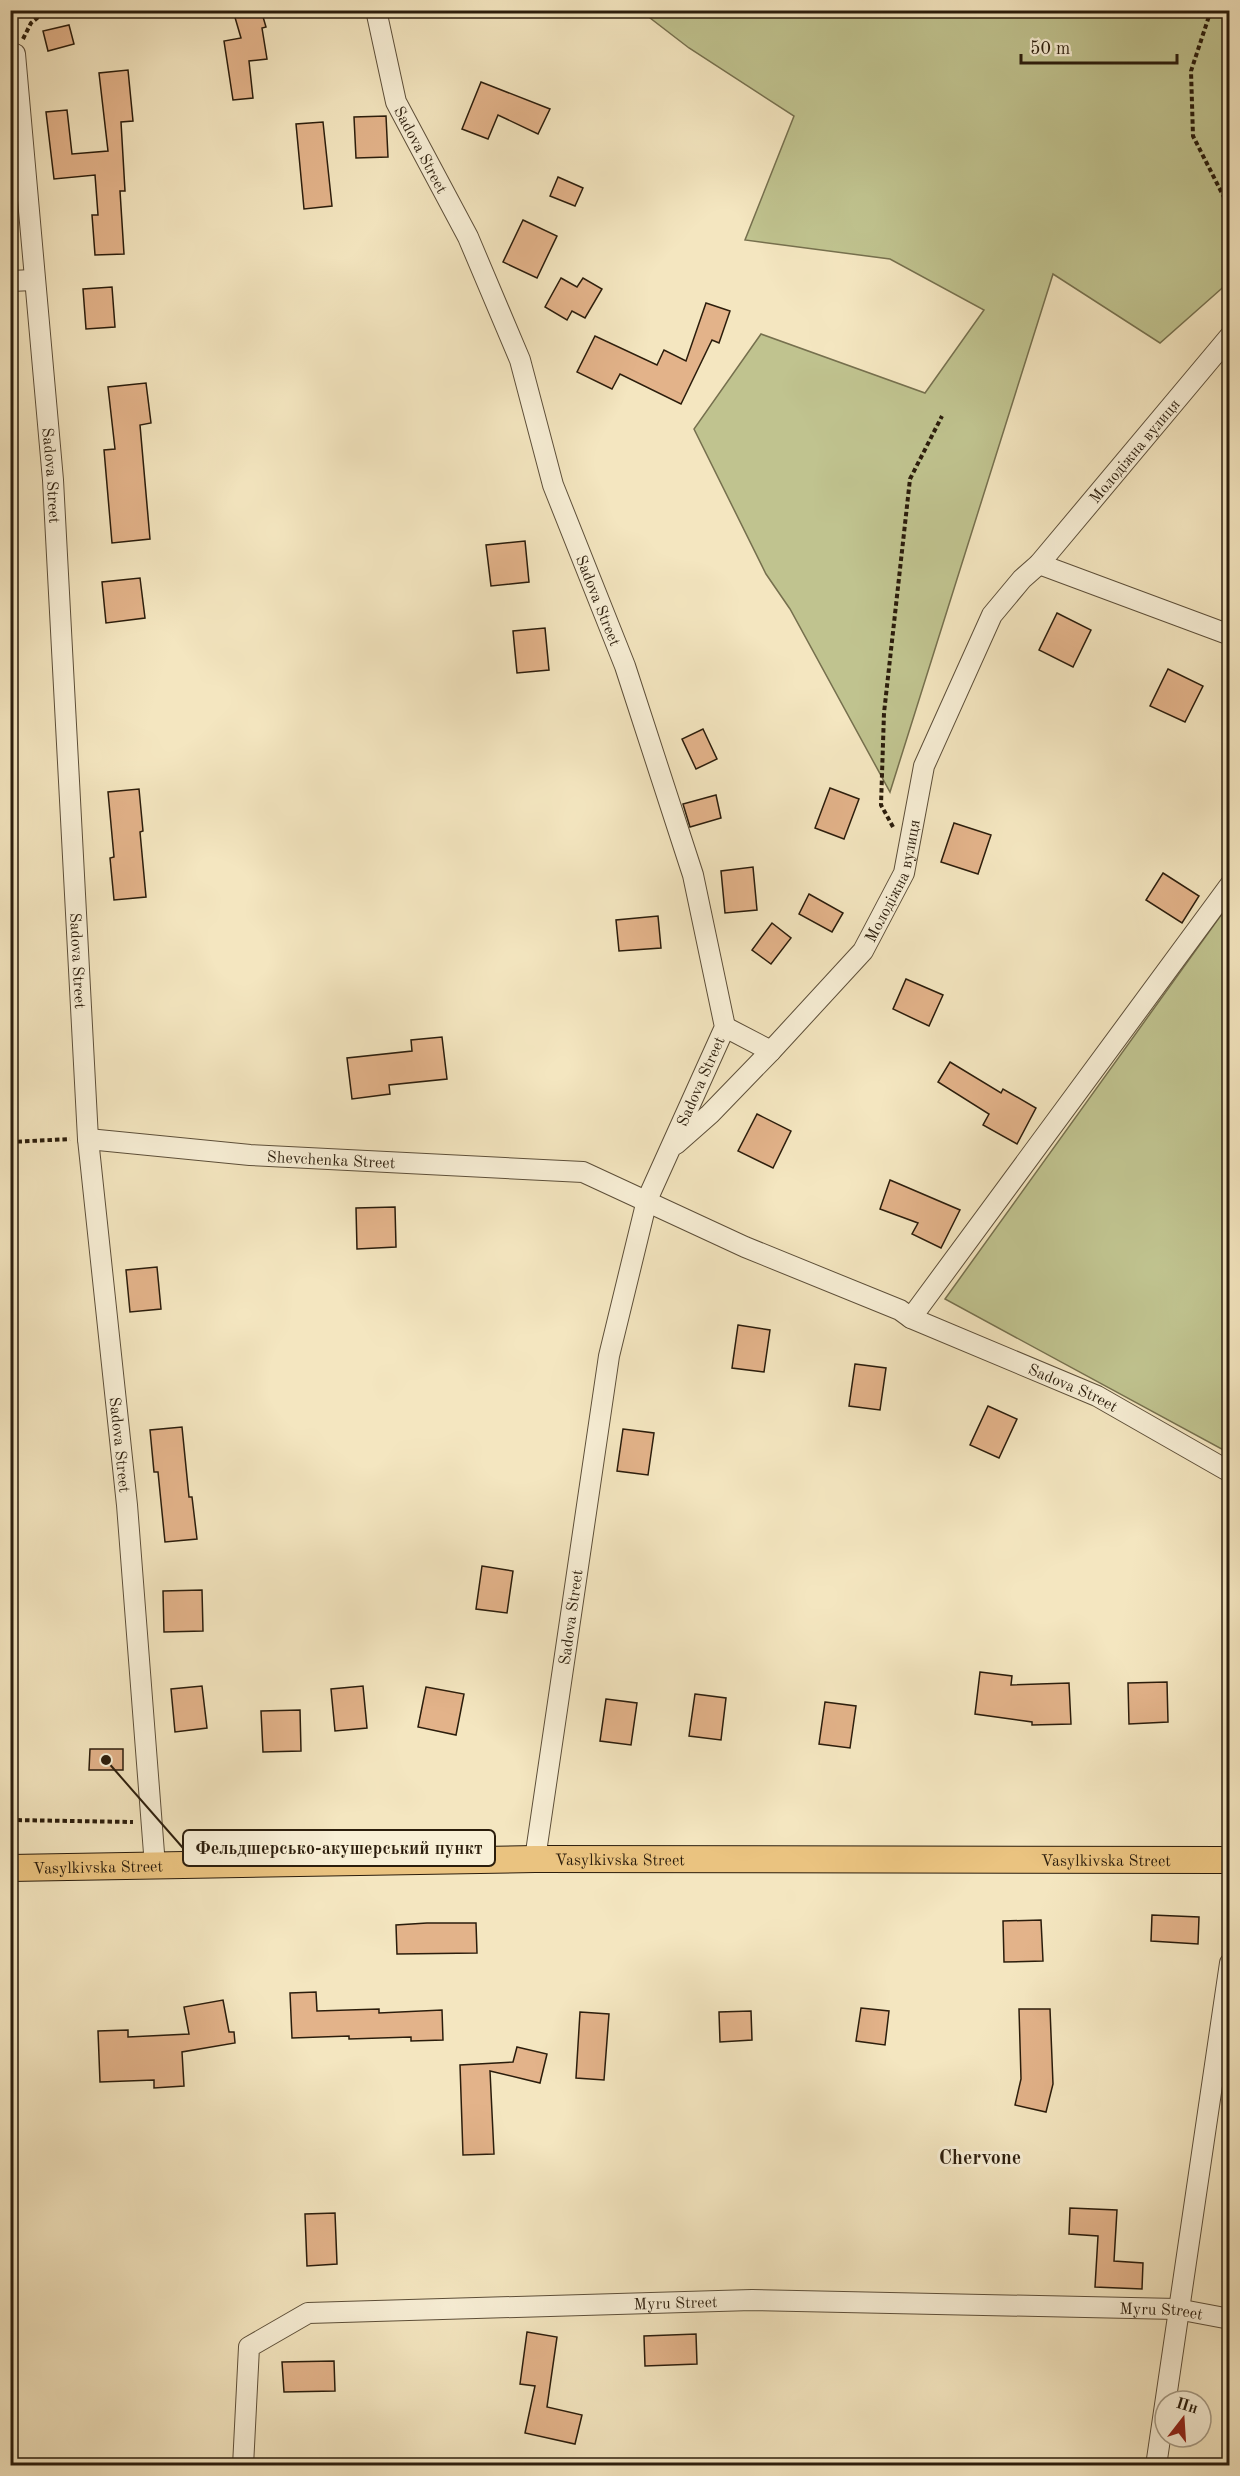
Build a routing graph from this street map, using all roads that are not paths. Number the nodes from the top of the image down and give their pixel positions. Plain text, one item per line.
1 (376, 10) edge
2 (15, 54) road end
3 (34, 280) junction
4 (10, 281) edge
5 (1230, 336) edge
6 (1039, 564) junction
7 (1230, 635) edge
8 (1230, 885) edge
9 (725, 1027) junction
10 (771, 1051) junction
11 (88, 1139) junction
12 (670, 1150) junction
13 (647, 1200) junction
14 (911, 1318) junction
15 (1230, 1472) edge
16 (535, 1859) junction
17 (1230, 1860) edge
18 (154, 1866) junction
19 (10, 1868) edge
20 (1230, 1963) edge
21 (1177, 2309) junction
22 (1230, 2319) edge
23 (243, 2466) edge
24 (1156, 2466) edge

1 - 9 street, Sadova Street
2 - 3 street, Sadova Street
3 - 4 street
3 - 11 street, Sadova Street
5 - 6 street, Молодіжна вулиця
6 - 7 street
6 - 10 street, Молодіжна вулиця
8 - 14 street
9 - 10 street
9 - 12 street, Sadova Street
10 - 12 street, Молодіжна вулиця
11 - 13 street, Shevchenka Street
11 - 18 street, Sadova Street
12 - 13 street, Sadova Street
13 - 14 street, Sadova Street
13 - 16 street, Sadova Street
14 - 15 street, Sadova Street
16 - 17 main road, Vasylkivska Street
16 - 18 main road, Vasylkivska Street
18 - 19 main road, Vasylkivska Street
20 - 21 street
21 - 22 street, Myru Street
21 - 23 street, Myru Street
21 - 24 street

